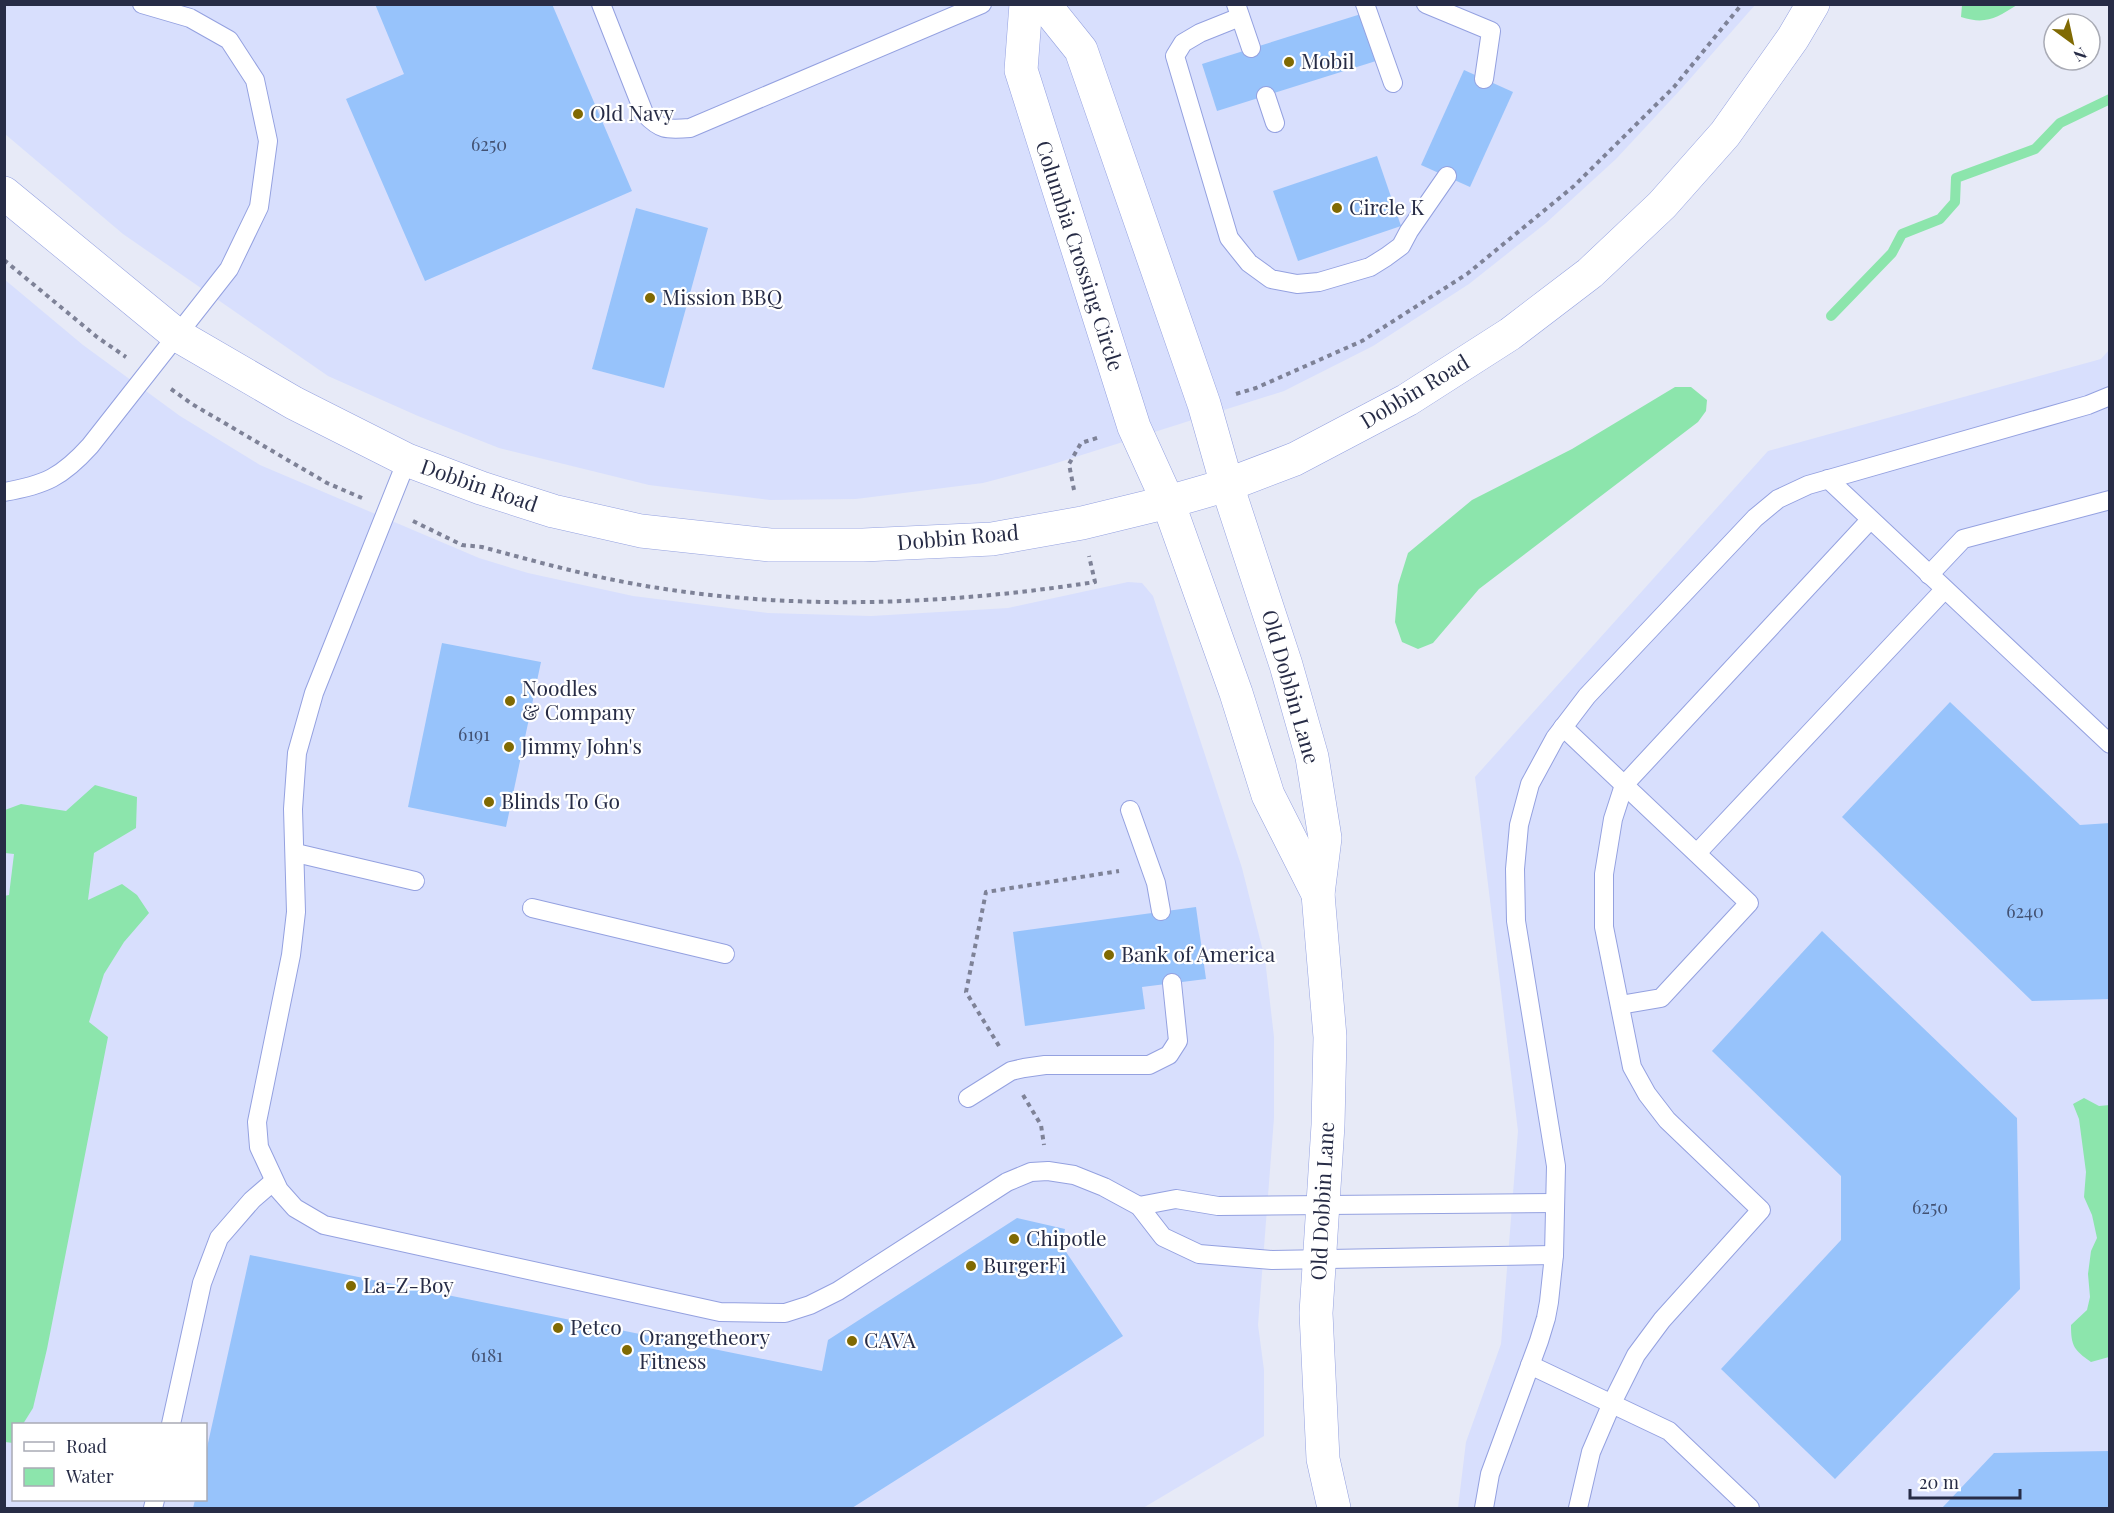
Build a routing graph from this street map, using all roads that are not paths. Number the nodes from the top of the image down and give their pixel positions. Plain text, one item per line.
1 (142, 4) edge
2 (601, 4) edge
3 (982, 4) edge
4 (1026, 4) edge
5 (1044, 4) edge
6 (1365, 4) edge
7 (1426, 4) edge
8 (1813, 4) edge
9 (1238, 11) edge
10 (1251, 48) dead end
11 (1484, 79) dead end
12 (1393, 83) dead end
13 (1266, 96) dead end
14 (1275, 123) dead end
15 (1447, 177) dead end
16 (4, 193) edge
17 (177, 335) junction
18 (2109, 396) edge
19 (407, 460) junction
20 (1828, 479) junction
21 (1227, 485) junction
22 (4, 492) edge
23 (2109, 500) edge
24 (1168, 502) junction
25 (1870, 520) junction
26 (1929, 575) junction
27 (1944, 590) junction
28 (1563, 727) junction
29 (2109, 744) edge
30 (1624, 784) junction
31 (1130, 810) dead end
32 (296, 853) junction
33 (1697, 853) junction
34 (415, 881) dead end
35 (1318, 894) junction
36 (532, 908) dead end
37 (1161, 911) dead end
38 (724, 954) dead end
39 (1172, 983) dead end
40 (1620, 1005) junction
41 (968, 1098) dead end
42 (274, 1181) junction
43 (1555, 1203) junction
44 (1139, 1206) junction
45 (1322, 1206) junction
46 (1554, 1255) junction
47 (1319, 1260) junction
48 (1530, 1365) junction
49 (1612, 1403) junction
50 (171, 1423) edge
51 (1334, 1509) edge
52 (1484, 1509) edge
53 (1578, 1509) edge
54 (1750, 1509) edge

1 - 17 lane
2 - 3 lane
4 - 24 street, Columbia Crossing Circle
5 - 21 street
6 - 12 lane
7 - 11 lane
8 - 21 street, Dobbin Road
9 - 10 lane
9 - 15 lane
13 - 14 lane
16 - 17 street, Dobbin Road
17 - 19 street, Dobbin Road
17 - 22 lane
18 - 20 lane
19 - 24 street, Dobbin Road
19 - 32 lane
20 - 25 lane
20 - 28 lane
21 - 24 street, Dobbin Road
21 - 35 street, Old Dobbin Lane
23 - 26 lane
24 - 35 street, Old Dobbin Lane
25 - 26 lane
25 - 30 lane
26 - 27 lane
27 - 29 lane
27 - 33 lane
28 - 30 lane
28 - 43 lane
30 - 33 lane
30 - 40 lane
31 - 37 lane
32 - 34 lane
32 - 42 lane
33 - 40 lane
35 - 45 street, Old Dobbin Lane
36 - 38 lane
39 - 41 lane
40 - 49 lane
42 - 44 lane
42 - 50 lane
43 - 45 lane
43 - 46 lane
44 - 45 lane
44 - 47 lane
45 - 47 street, Old Dobbin Lane
46 - 47 lane
46 - 48 lane
47 - 51 street, Old Dobbin Lane
48 - 49 lane
48 - 52 lane
49 - 53 lane
49 - 54 lane

